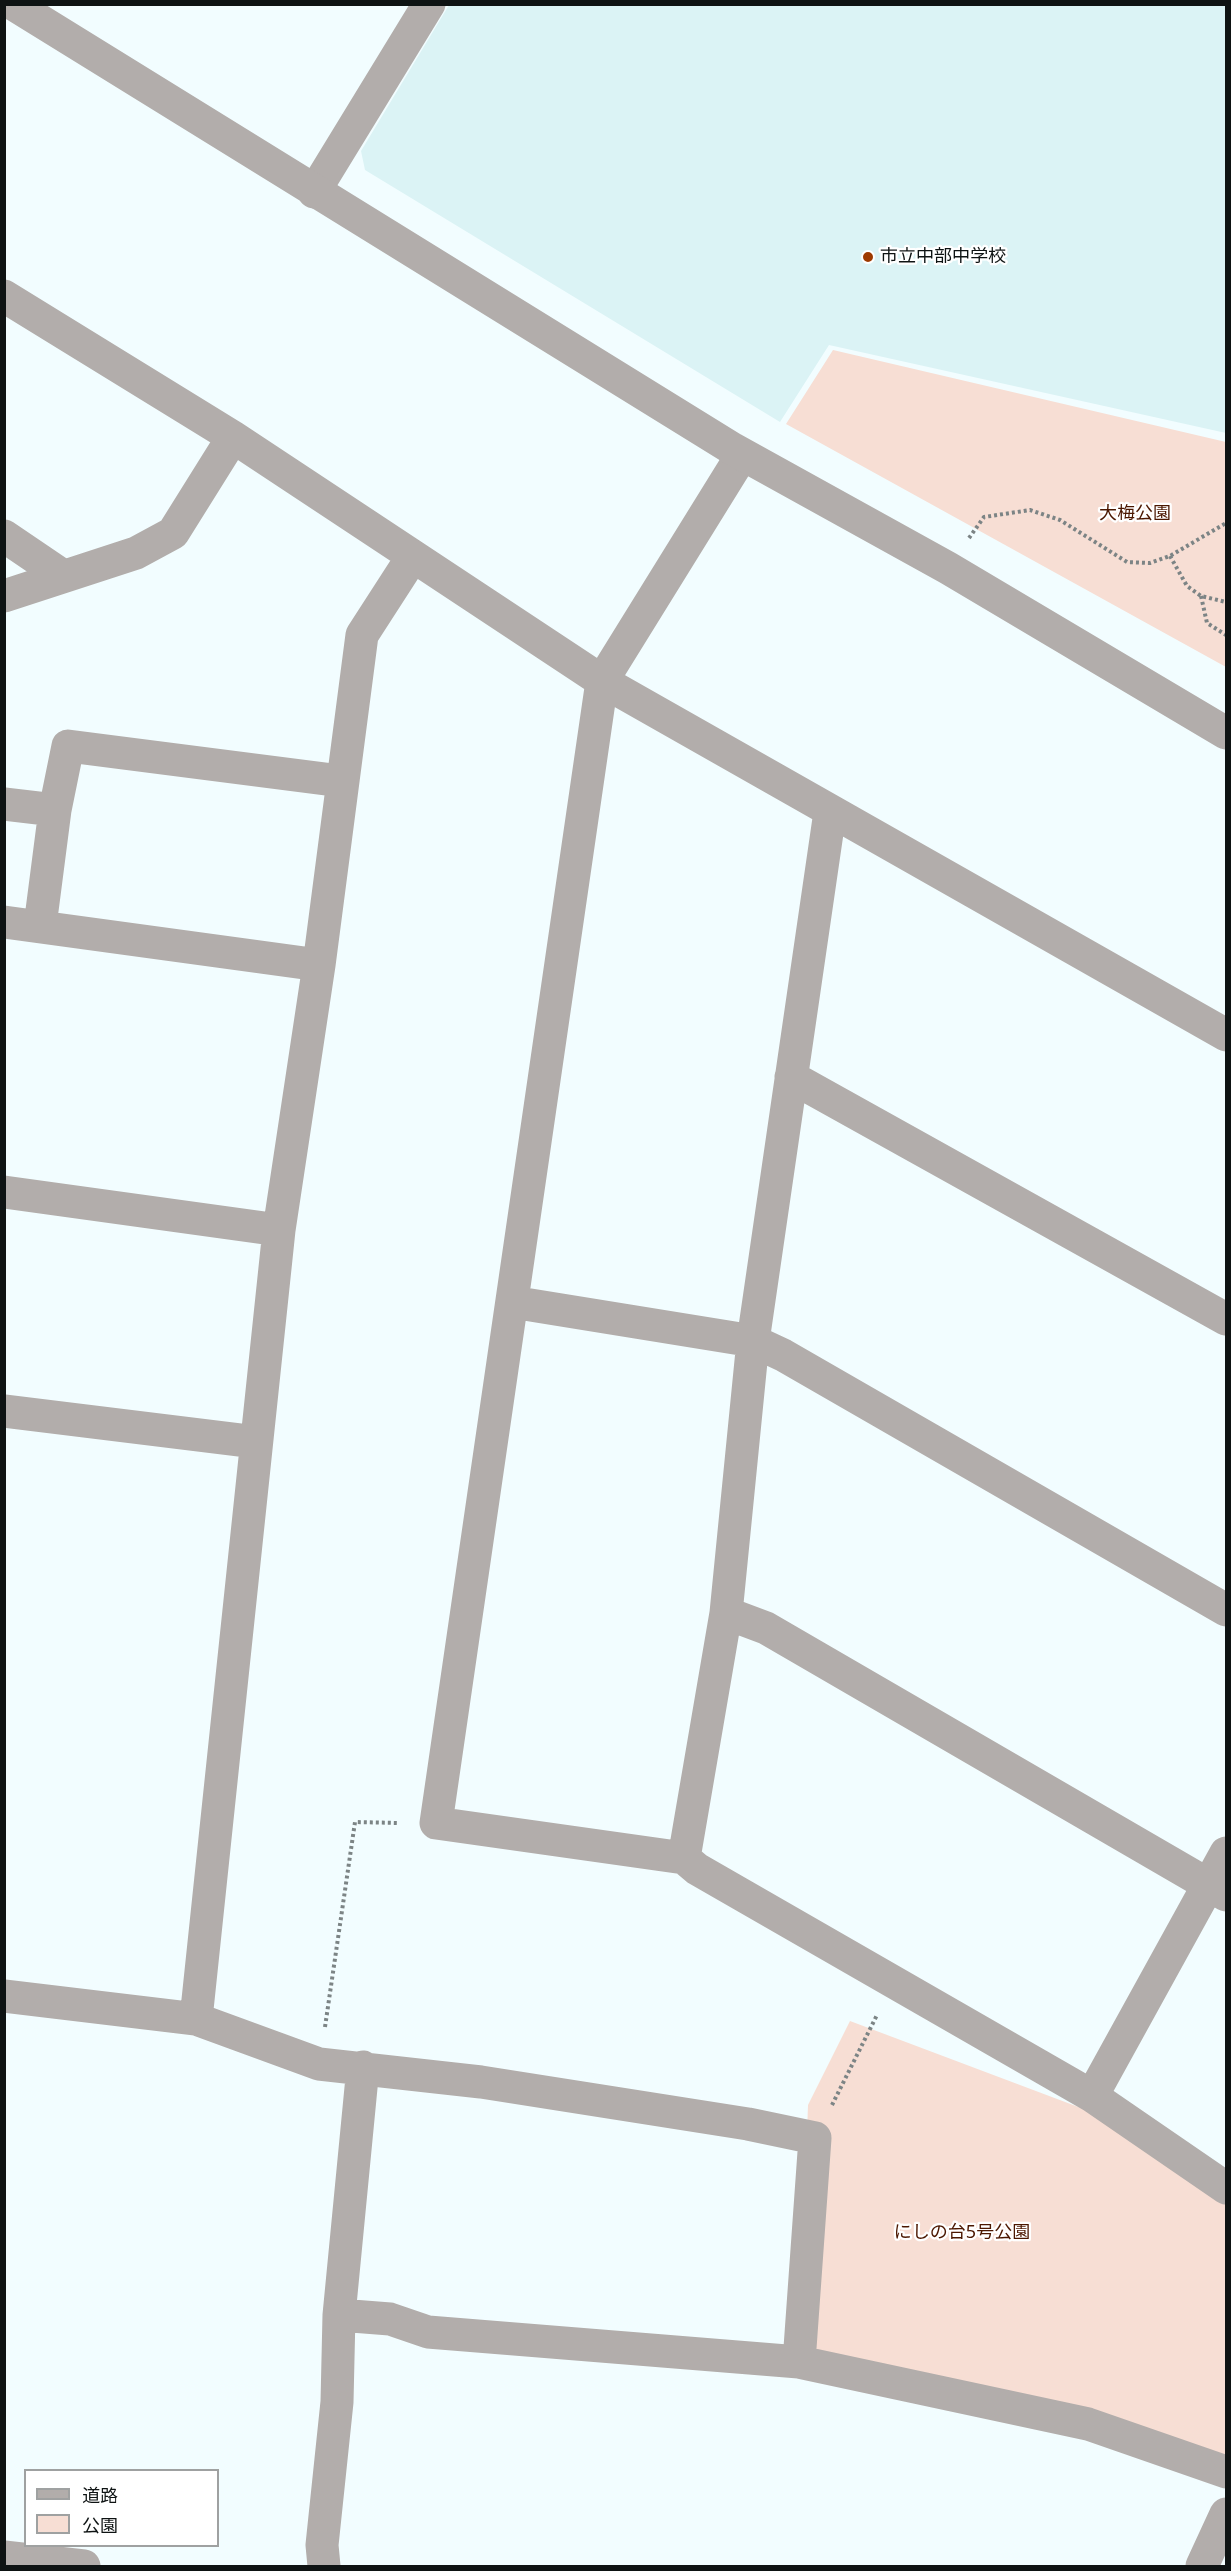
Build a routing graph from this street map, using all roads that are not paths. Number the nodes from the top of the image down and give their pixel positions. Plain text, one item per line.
1 (13, 4) edge
2 (429, 4) edge
3 (314, 192) junction
4 (4, 296) edge
5 (233, 437) junction
6 (742, 455) junction
7 (4, 536) edge
8 (413, 556) junction
9 (63, 576) junction
10 (4, 596) edge
11 (602, 681) junction
12 (1227, 733) edge
13 (341, 781) junction
14 (4, 804) edge
15 (55, 810) junction
16 (830, 812) junction
17 (4, 922) edge
18 (40, 926) junction
19 (319, 965) junction
20 (1227, 1035) edge
21 (791, 1077) junction
22 (4, 1192) edge
23 (279, 1230) junction
24 (512, 1302) junction
25 (1227, 1320) edge
26 (753, 1341) junction
27 (4, 1411) edge
28 (256, 1442) junction
29 (1227, 1610) edge
30 (726, 1613) junction
31 (1227, 1854) edge
32 (684, 1858) junction
33 (1217, 1890) edge
34 (4, 1996) edge
35 (196, 2019) junction
36 (363, 2067) junction
37 (1092, 2096) junction
38 (1227, 2188) edge
39 (339, 2315) junction
40 (799, 2362) junction
41 (1227, 2472) edge
42 (1227, 2514) edge
43 (4, 2557) edge
44 (84, 2566) edge
45 (324, 2566) edge
46 (1202, 2566) edge

1 - 3 street
2 - 3 street
3 - 6 street
4 - 5 street
5 - 8 street
5 - 9 street
6 - 11 street
6 - 12 street
7 - 9 street
8 - 11 street
8 - 13 street
9 - 10 street
11 - 16 street
11 - 24 street
13 - 15 street
13 - 19 street
14 - 15 street
15 - 18 street
16 - 20 street
16 - 21 street
17 - 18 street
18 - 19 street
19 - 23 street
21 - 25 street
21 - 26 street
22 - 23 street
23 - 28 street
24 - 26 street
24 - 32 street
26 - 29 street
26 - 30 street
27 - 28 street
28 - 35 street
30 - 32 street
30 - 33 street
31 - 33 street
32 - 37 street
33 - 37 street
34 - 35 street
35 - 36 street
36 - 39 street
36 - 40 street
37 - 38 street
39 - 40 street
39 - 45 street
40 - 41 street
42 - 46 street
43 - 44 street

